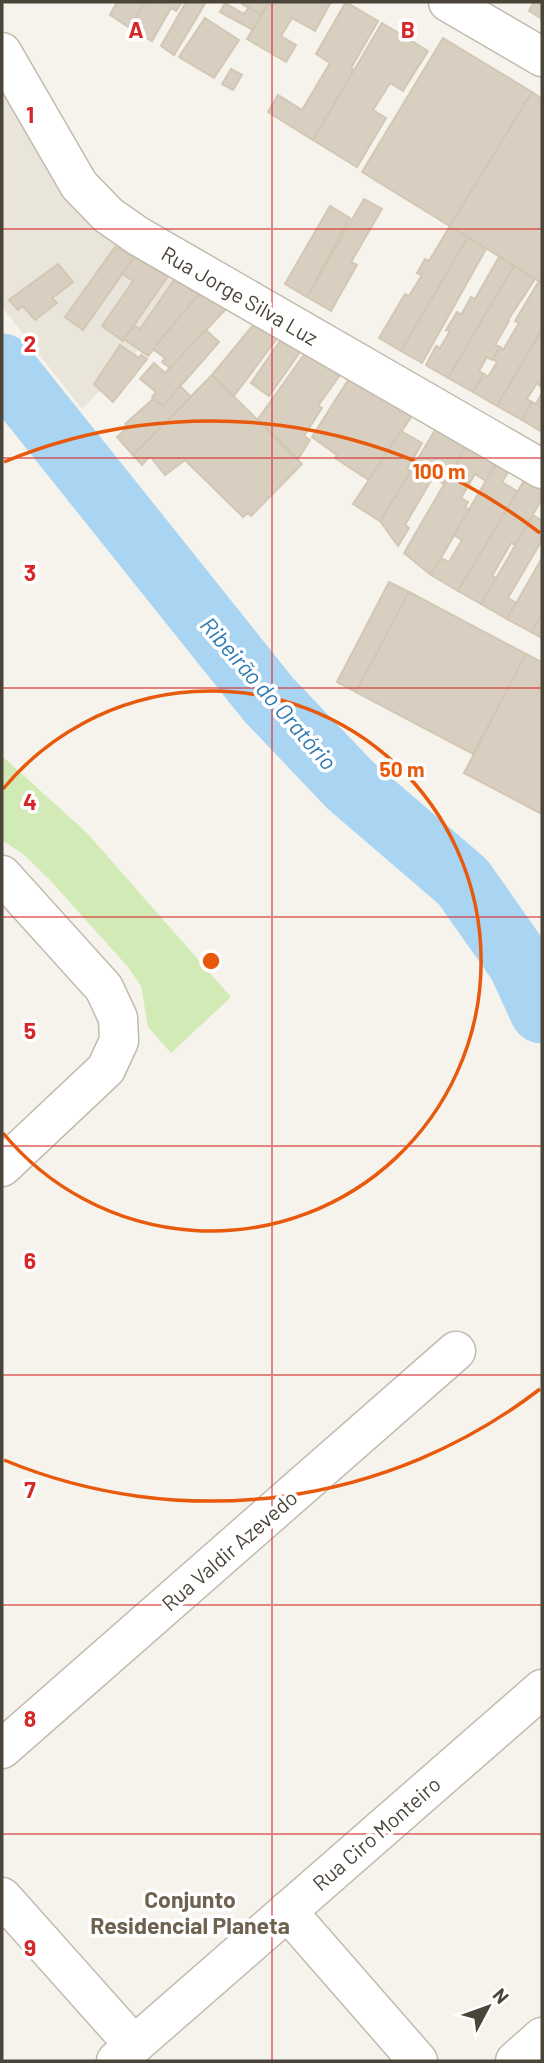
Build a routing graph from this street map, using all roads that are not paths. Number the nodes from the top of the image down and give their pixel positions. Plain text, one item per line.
1 (448, 2) edge
2 (2, 52) edge
3 (542, 57) edge
4 (542, 469) edge
5 (2, 875) edge
6 (2, 1167) edge
7 (457, 1351) dead end
8 (542, 1689) edge
9 (2, 1749) edge
10 (2, 1897) edge
11 (287, 1911) junction
12 (542, 2037) edge
13 (125, 2053) edge
14 (418, 2061) edge
15 (514, 2061) edge

1 - 3 street
2 - 4 street, Rua Jorge Silva Luz
5 - 6 street
7 - 9 street, Rua Valdir Azevedo
8 - 11 street, Rua Ciro Monteiro
10 - 13 street
11 - 13 street, Rua Ciro Monteiro
11 - 14 street
12 - 15 street

